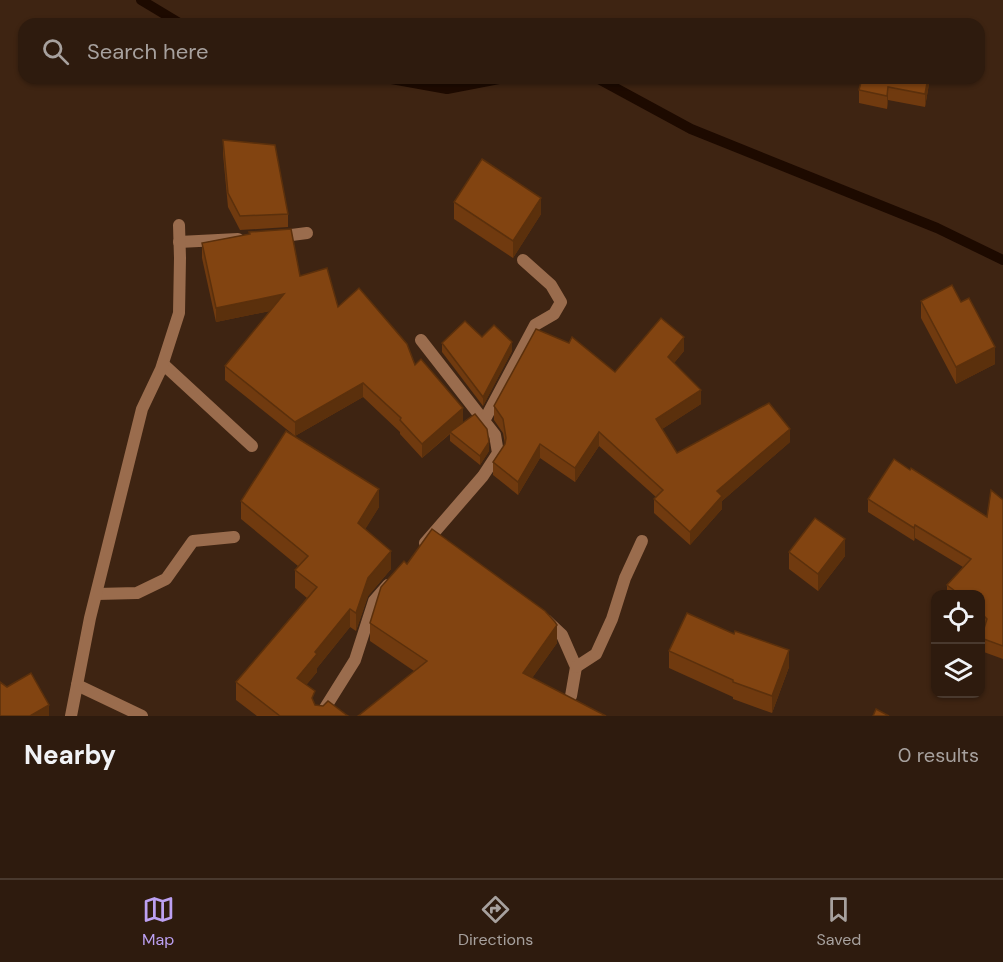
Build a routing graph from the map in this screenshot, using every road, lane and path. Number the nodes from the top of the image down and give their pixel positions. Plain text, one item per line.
1 (179, 225) dead end
2 (307, 233) dead end
3 (179, 242) junction
4 (522, 260) dead end
5 (421, 340) dead end
6 (162, 364) junction
7 (484, 421) junction
8 (252, 446) dead end
9 (234, 537) dead end
10 (642, 541) dead end
11 (417, 552) edge
12 (395, 577) edge
13 (97, 594) junction
14 (532, 610) edge
15 (576, 667) junction
16 (77, 685) junction
17 (571, 696) edge
18 (71, 716) edge
19 (142, 716) edge
20 (320, 716) edge

1 - 3 street
2 - 3 street
3 - 6 street
4 - 7 street
5 - 7 street
6 - 8 street
6 - 13 street
7 - 11 street
9 - 13 street
10 - 15 street
12 - 20 street
13 - 16 street
14 - 15 street
15 - 17 street
16 - 18 street
16 - 19 street

